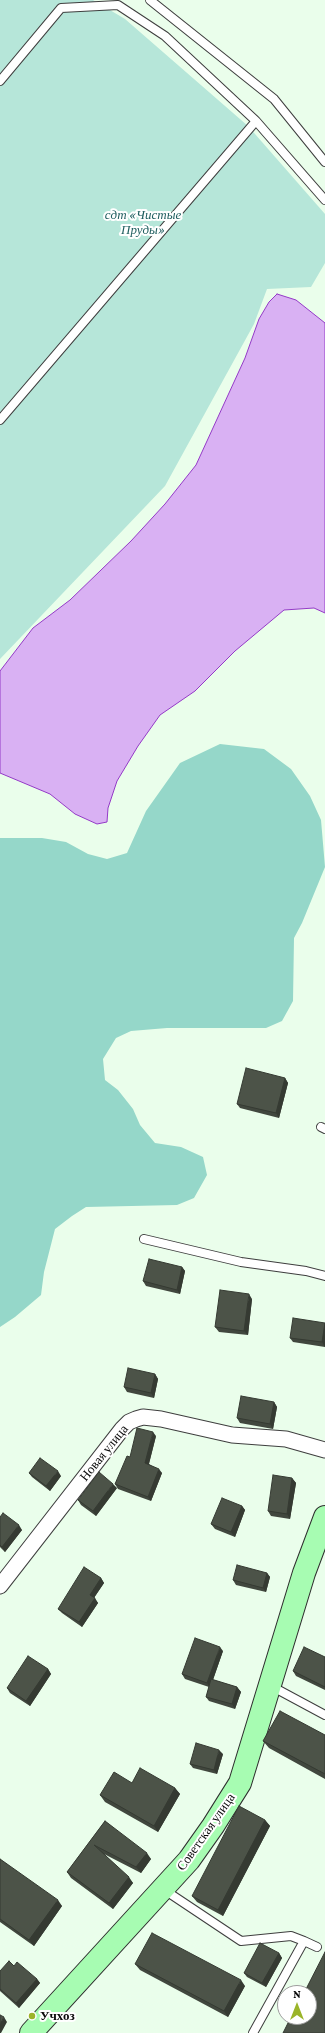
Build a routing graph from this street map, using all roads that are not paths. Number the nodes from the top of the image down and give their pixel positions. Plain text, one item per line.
1 (150, 0) edge
2 (0, 81) edge
3 (256, 121) junction
4 (325, 162) edge
5 (325, 200) edge
6 (0, 420) edge
7 (144, 1239) dead end
8 (325, 1276) edge
9 (325, 1450) edge
10 (325, 1517) edge
11 (0, 1586) edge
12 (270, 1685) junction
13 (325, 1715) edge
14 (162, 1889) junction
15 (304, 1941) junction
16 (317, 1947) dead end
17 (31, 2033) edge
18 (253, 2033) edge

1 - 4 lane
2 - 3 lane
3 - 5 lane
3 - 6 lane
7 - 8 lane
9 - 11 street, Новая улица
10 - 12 main road, Советская улица
12 - 13 lane
12 - 14 main road, Советская улица
14 - 15 lane
14 - 17 main road, Советская улица
15 - 16 lane
15 - 18 lane

